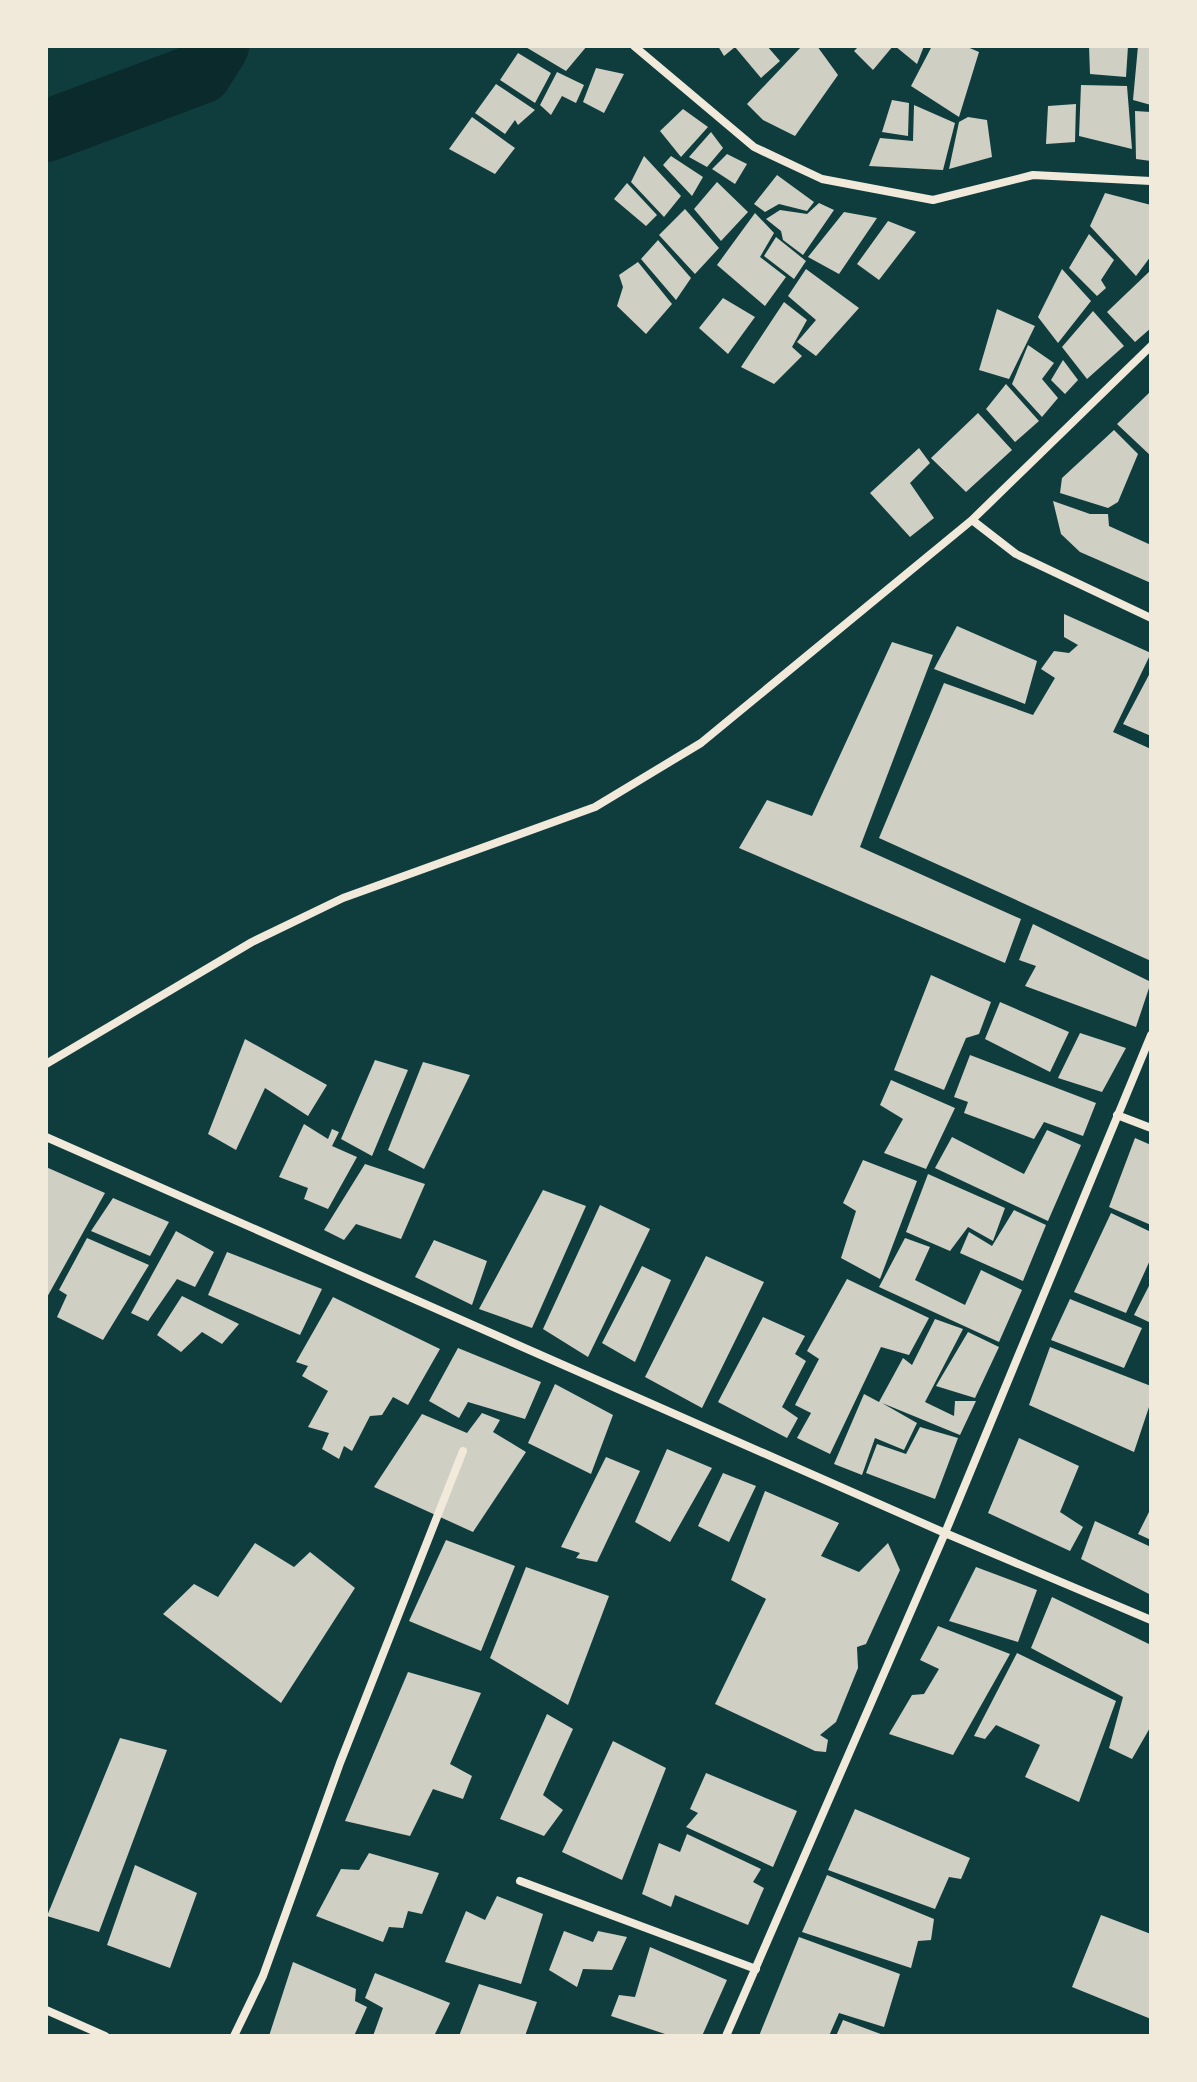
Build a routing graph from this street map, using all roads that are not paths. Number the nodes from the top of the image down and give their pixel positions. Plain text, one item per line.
1 (634, 46) edge
2 (1151, 181) edge
3 (1151, 346) edge
4 (972, 520) junction
5 (1151, 618) edge
6 (1151, 1035) edge
7 (46, 1064) edge
8 (1117, 1115) junction
9 (1151, 1128) edge
10 (46, 1137) edge
11 (463, 1451) dead end
12 (945, 1533) junction
13 (1151, 1620) edge
14 (520, 1881) dead end
15 (756, 1969) junction
16 (46, 2010) edge
17 (105, 2036) edge
18 (234, 2036) edge
19 (726, 2036) edge

1 - 2 street
3 - 4 street
4 - 5 street
4 - 7 street
6 - 8 street
8 - 9 street
8 - 12 street
10 - 12 street
11 - 18 street
12 - 13 street
12 - 15 street
14 - 15 street
15 - 19 street
16 - 17 street

